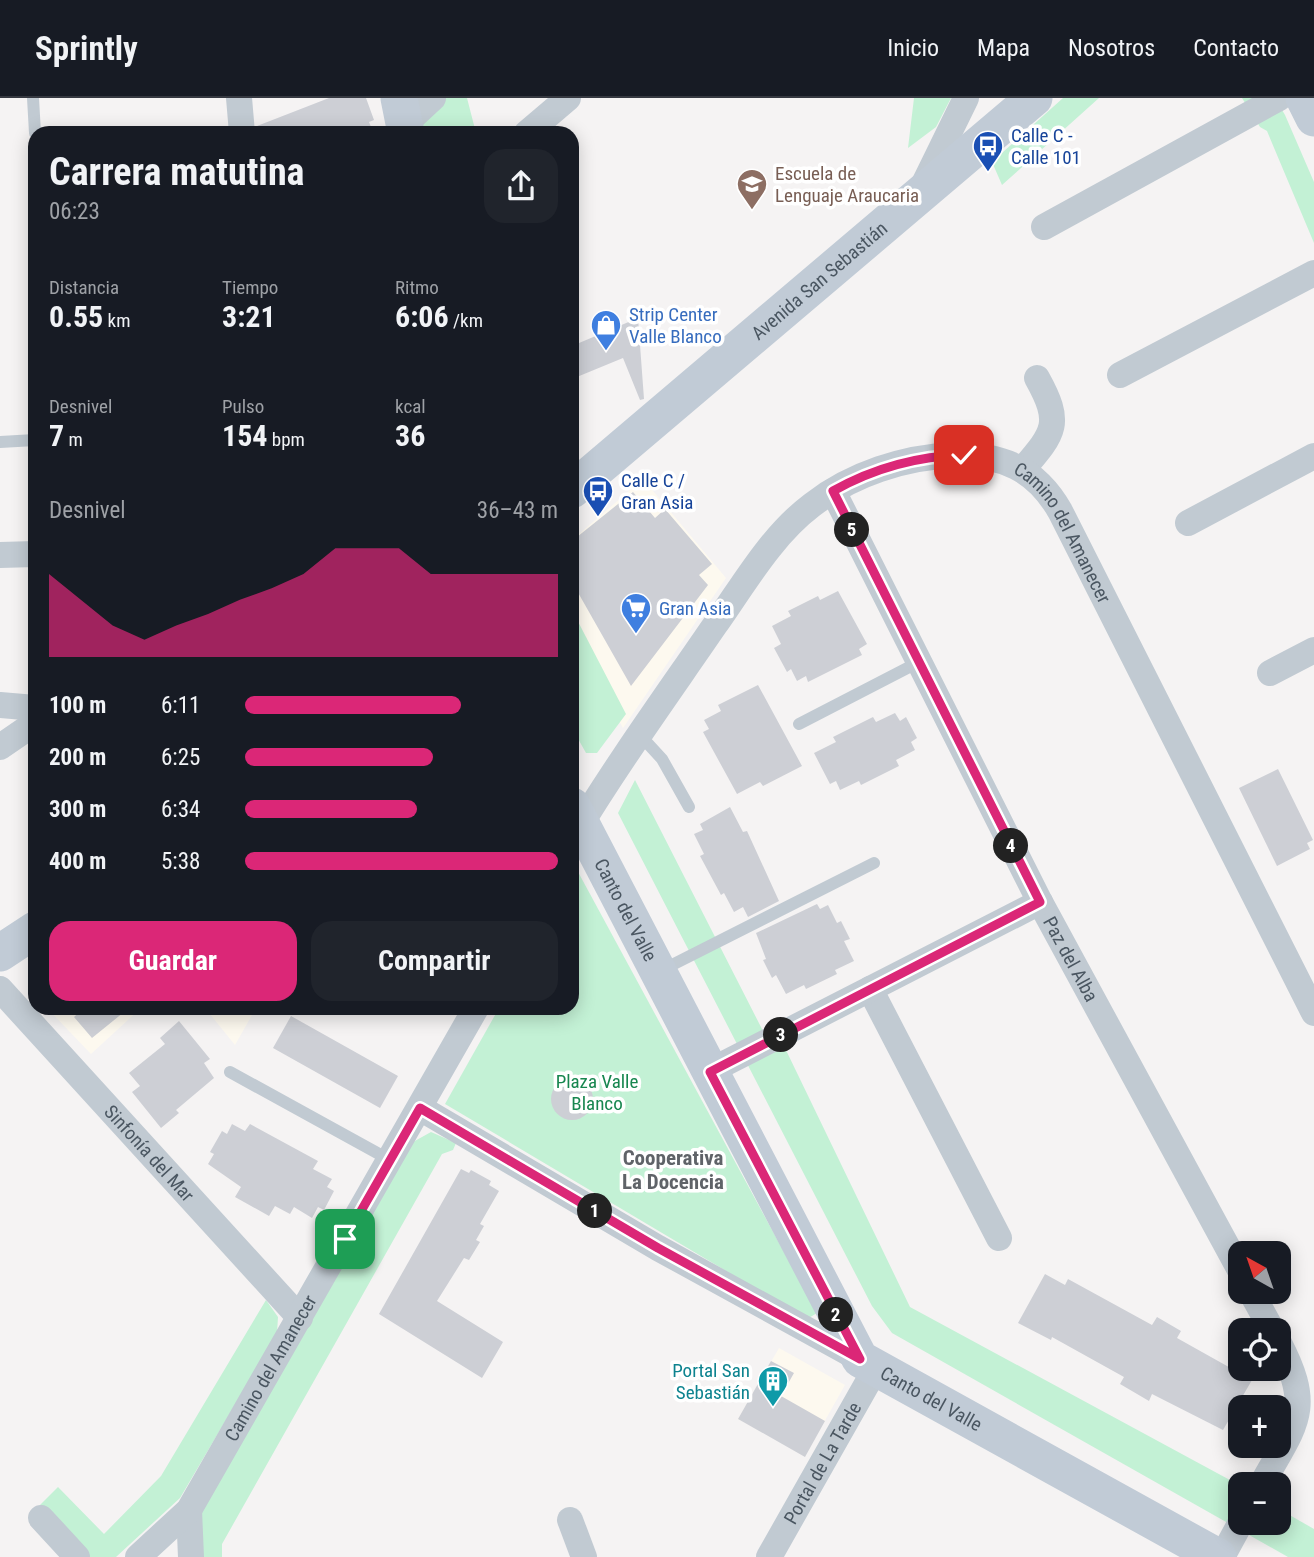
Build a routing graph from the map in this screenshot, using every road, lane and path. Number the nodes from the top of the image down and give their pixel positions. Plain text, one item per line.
1 (33, 98) edge
2 (239, 98) edge
3 (433, 98) edge
4 (568, 98) edge
5 (966, 98) edge
6 (1034, 98) edge
7 (1279, 98) edge
8 (1304, 98) edge
9 (403, 118) edge
10 (1314, 118) edge
11 (35, 126) edge
12 (241, 126) edge
13 (535, 126) edge
14 (920, 192) junction
15 (1044, 227) dead end
16 (1314, 273) edge
17 (1119, 376) dead end
18 (1037, 378) dead end
19 (28, 440) edge
20 (0, 442) edge
21 (1314, 456) edge
22 (1023, 469) junction
23 (579, 484) edge
24 (833, 491) junction
25 (1188, 523) dead end
26 (28, 554) edge
27 (0, 555) edge
28 (1314, 650) edge
29 (919, 662) junction
30 (1270, 673) dead end
31 (0, 705) edge
32 (28, 708) edge
33 (799, 724) dead end
34 (28, 728) edge
35 (639, 734) junction
36 (0, 747) edge
37 (688, 807) dead end
38 (579, 816) edge
39 (579, 829) edge
40 (874, 863) dead end
41 (1040, 902) junction
42 (28, 935) edge
43 (0, 953) edge
44 (659, 972) junction
45 (0, 989) edge
46 (870, 989) junction
47 (1314, 1013) edge
48 (472, 1015) edge
49 (230, 1072) dead end
50 (710, 1072) junction
51 (420, 1108) junction
52 (390, 1160) junction
53 (999, 1238) dead end
54 (1228, 1248) edge
55 (299, 1318) junction
56 (868, 1364) junction
57 (1291, 1370) edge
58 (1268, 1472) edge
59 (189, 1510) junction
60 (41, 1518) dead end
61 (570, 1520) dead end
62 (1233, 1535) edge
63 (77, 1557) edge
64 (138, 1557) edge
65 (191, 1557) edge
66 (584, 1557) edge
67 (769, 1557) edge
68 (1220, 1557) edge

1 - 11 lane
2 - 12 street
3 - 9 street
4 - 13 street
5 - 14 street
6 - 14 street, Avenida San Sebastián
7 - 15 street
8 - 10 street
14 - 23 street, Avenida San Sebastián
16 - 17 street
18 - 22 street
19 - 20 lane
21 - 25 street
22 - 24 street, Camino del Amanecer
22 - 47 street, Camino del Amanecer
24 - 29 street, Paz del Alba
24 - 35 street, Camino del Amanecer
26 - 27 street
28 - 30 street
29 - 33 lane
29 - 41 street, Paz del Alba
31 - 32 street
34 - 36 street
35 - 37 lane
35 - 38 street, Camino del Amanecer
39 - 44 street, Canto del Valle
40 - 44 lane
41 - 46 street
41 - 54 street, Paz del Alba
42 - 43 street
44 - 50 street, Canto del Valle
45 - 55 street, Sinfonía del Mar
46 - 50 street
46 - 53 street
48 - 51 street, Camino del Amanecer
49 - 52 lane
50 - 56 street, Canto del Valle
51 - 52 street, Camino del Amanecer
51 - 56 street
52 - 55 street, Camino del Amanecer
55 - 59 street, Camino del Amanecer
56 - 67 street, Portal de La Tarde
56 - 68 street, Canto del Valle
57 - 58 street
59 - 64 street, Camino del Amanecer
59 - 65 street
60 - 63 street
61 - 66 street
62 - 68 street

